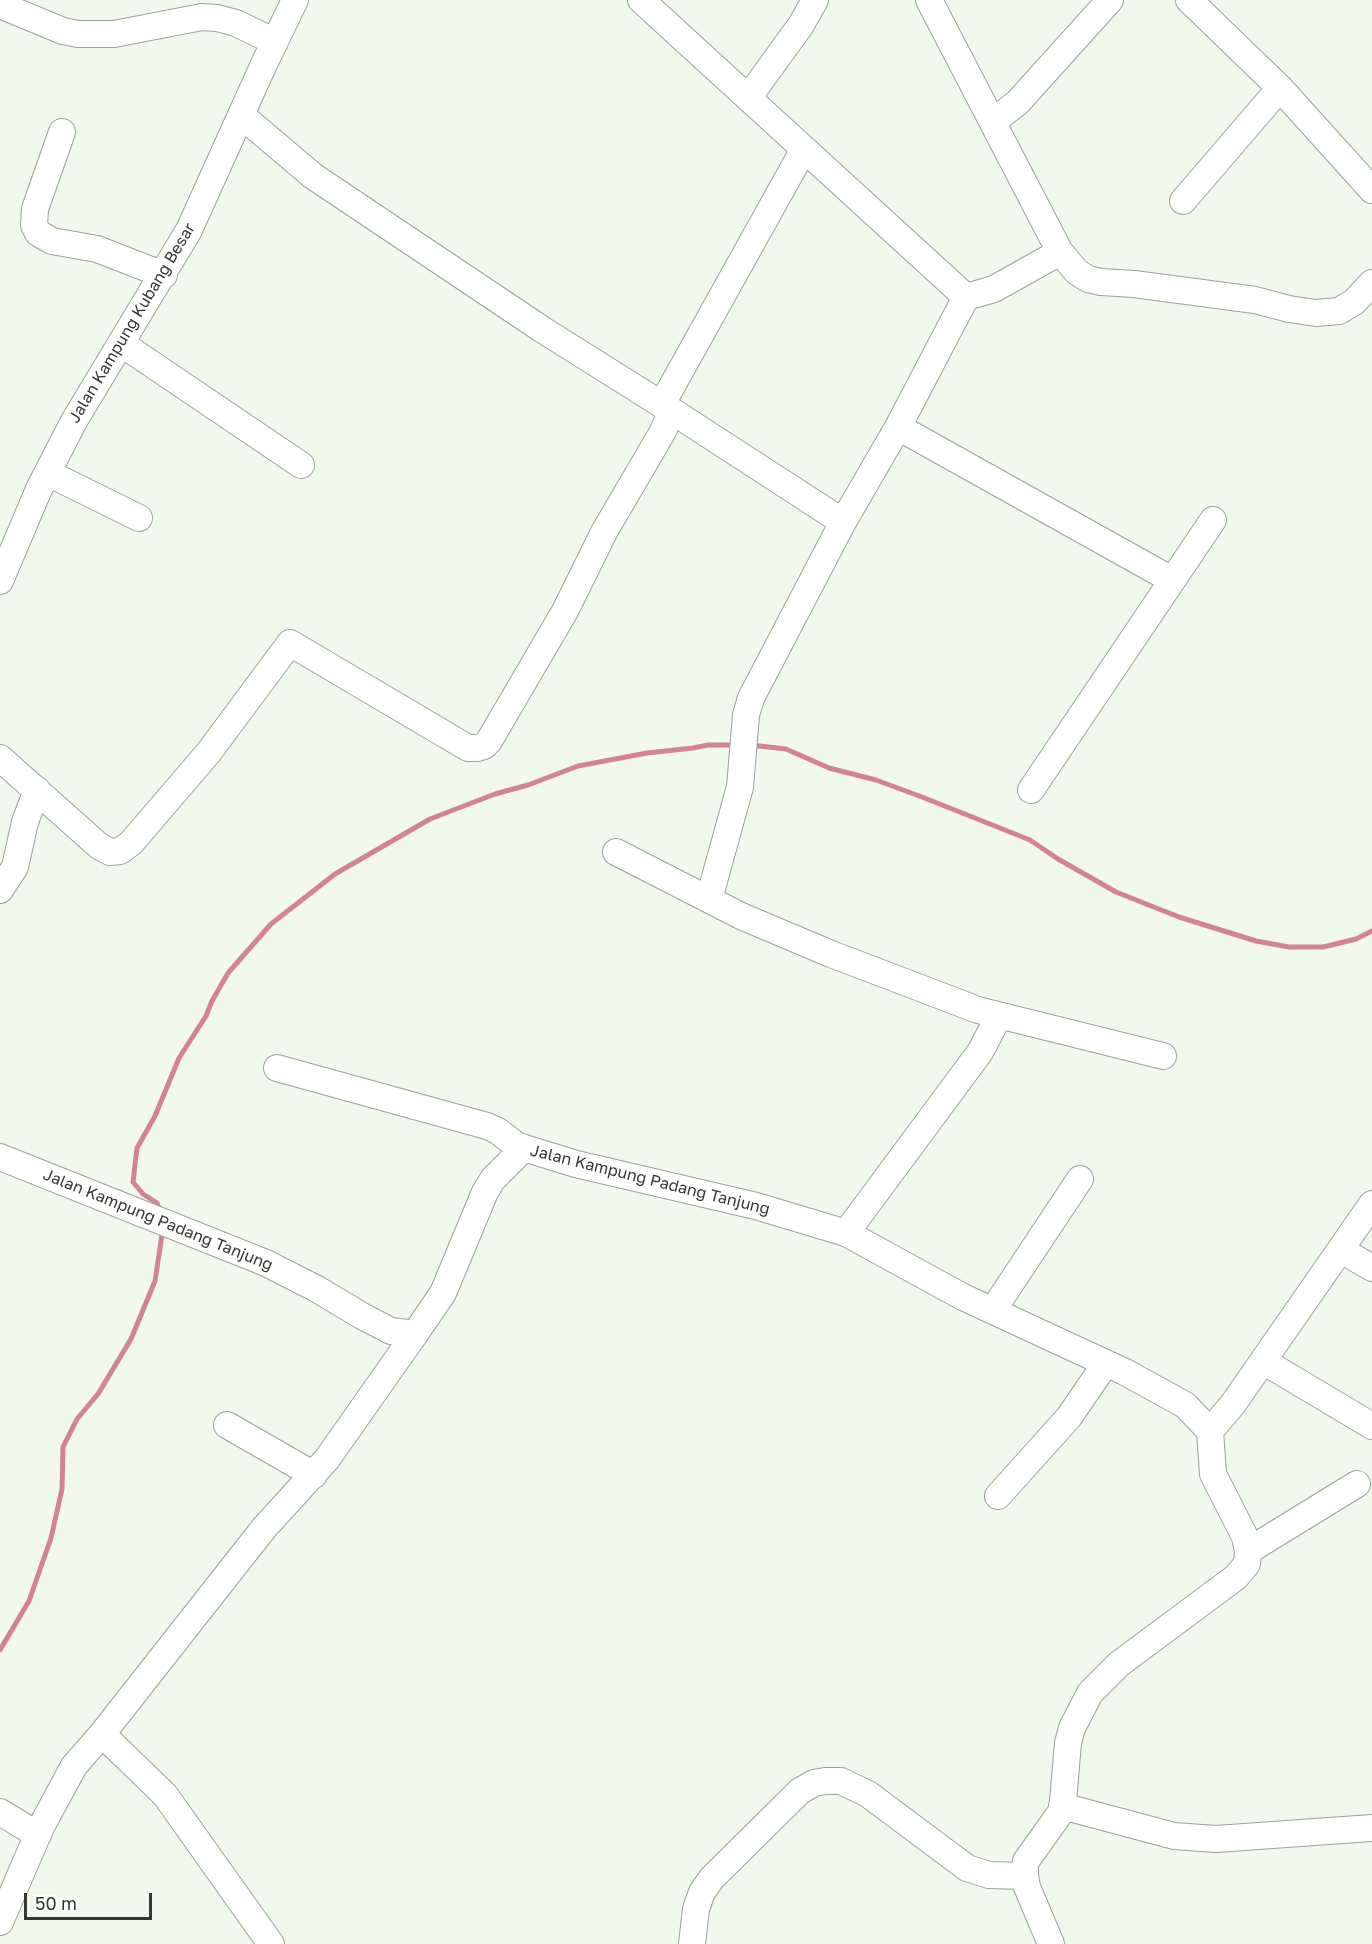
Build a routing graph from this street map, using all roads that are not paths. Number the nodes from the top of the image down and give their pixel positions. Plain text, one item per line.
1 (296, 0) edge
2 (641, 0) edge
3 (814, 0) edge
4 (929, 0) edge
5 (1110, 0) edge
6 (1202, 4) edge
7 (0, 5) edge
8 (275, 42) junction
9 (1280, 88) junction
10 (748, 98) junction
11 (241, 115) junction
12 (993, 122) junction
13 (62, 132) dead end
14 (804, 149) junction
15 (1372, 190) edge
16 (1183, 201) dead end
17 (1060, 252) junction
18 (164, 275) junction
19 (1372, 283) edge
20 (966, 297) junction
21 (122, 344) junction
22 (667, 408) junction
23 (898, 427) junction
24 (301, 465) dead end
25 (48, 473) junction
26 (139, 518) dead end
27 (1213, 520) dead end
28 (843, 522) junction
29 (1172, 580) junction
30 (0, 581) edge
31 (0, 758) edge
32 (37, 790) junction
33 (1031, 790) dead end
34 (616, 852) dead end
35 (0, 890) edge
36 (709, 899) junction
37 (999, 1016) junction
38 (1163, 1056) dead end
39 (278, 1068) dead end
40 (524, 1148) junction
41 (0, 1157) edge
42 (1080, 1179) dead end
43 (1372, 1204) edge
44 (846, 1233) junction
45 (1341, 1250) junction
46 (1372, 1268) edge
47 (993, 1310) junction
48 (415, 1334) junction
49 (1263, 1361) junction
50 (1106, 1364) junction
51 (1236, 1399) junction
52 (1185, 1405) junction
53 (226, 1425) dead end
54 (1372, 1426) edge
55 (1210, 1431) junction
56 (314, 1475) junction
57 (1357, 1484) dead end
58 (998, 1496) dead end
59 (1248, 1551) junction
60 (102, 1734) junction
61 (1062, 1806) junction
62 (0, 1812) edge
63 (1372, 1828) edge
64 (38, 1835) junction
65 (1025, 1876) junction
66 (0, 1922) edge
67 (271, 1944) edge
68 (692, 1944) edge
69 (1051, 1944) edge

1 - 8 street, Jalan Kampung Kubang Besar
2 - 10 street
3 - 10 street
4 - 12 street
5 - 12 street
6 - 9 street
7 - 8 street
8 - 11 street, Jalan Kampung Kubang Besar
9 - 15 street
9 - 16 street
10 - 14 street
11 - 18 street, Jalan Kampung Kubang Besar
11 - 22 street
12 - 17 street
13 - 18 street
14 - 20 street
14 - 22 street
17 - 19 street
17 - 20 street
18 - 21 street, Jalan Kampung Kubang Besar
20 - 23 street
21 - 24 street
21 - 25 street, Jalan Kampung Kubang Besar
22 - 28 street
22 - 32 street
23 - 28 street
23 - 29 street
25 - 26 street
25 - 30 street, Jalan Kampung Kubang Besar
27 - 29 street
28 - 36 street
29 - 33 street
31 - 32 street
32 - 35 street
34 - 36 street
36 - 37 street
37 - 38 street
37 - 44 street
39 - 40 street
40 - 44 street, Jalan Kampung Padang Tanjung
40 - 48 street, Jalan Kampung Padang Tanjung
41 - 48 street, Jalan Kampung Padang Tanjung
42 - 47 street
43 - 45 street
44 - 47 street, Jalan Kampung Padang Tanjung
45 - 46 street
45 - 49 street
47 - 50 street, Jalan Kampung Padang Tanjung
48 - 56 street
49 - 51 street
49 - 54 street
50 - 52 street, Jalan Kampung Padang Tanjung
50 - 58 street
51 - 52 street
51 - 55 street
52 - 55 street, Jalan Kampung Padang Tanjung
53 - 56 street
55 - 59 street
56 - 60 street
57 - 59 street
59 - 61 street
60 - 64 street
60 - 67 street
61 - 63 street
61 - 65 street
62 - 64 street
64 - 66 street
65 - 68 street
65 - 69 street

